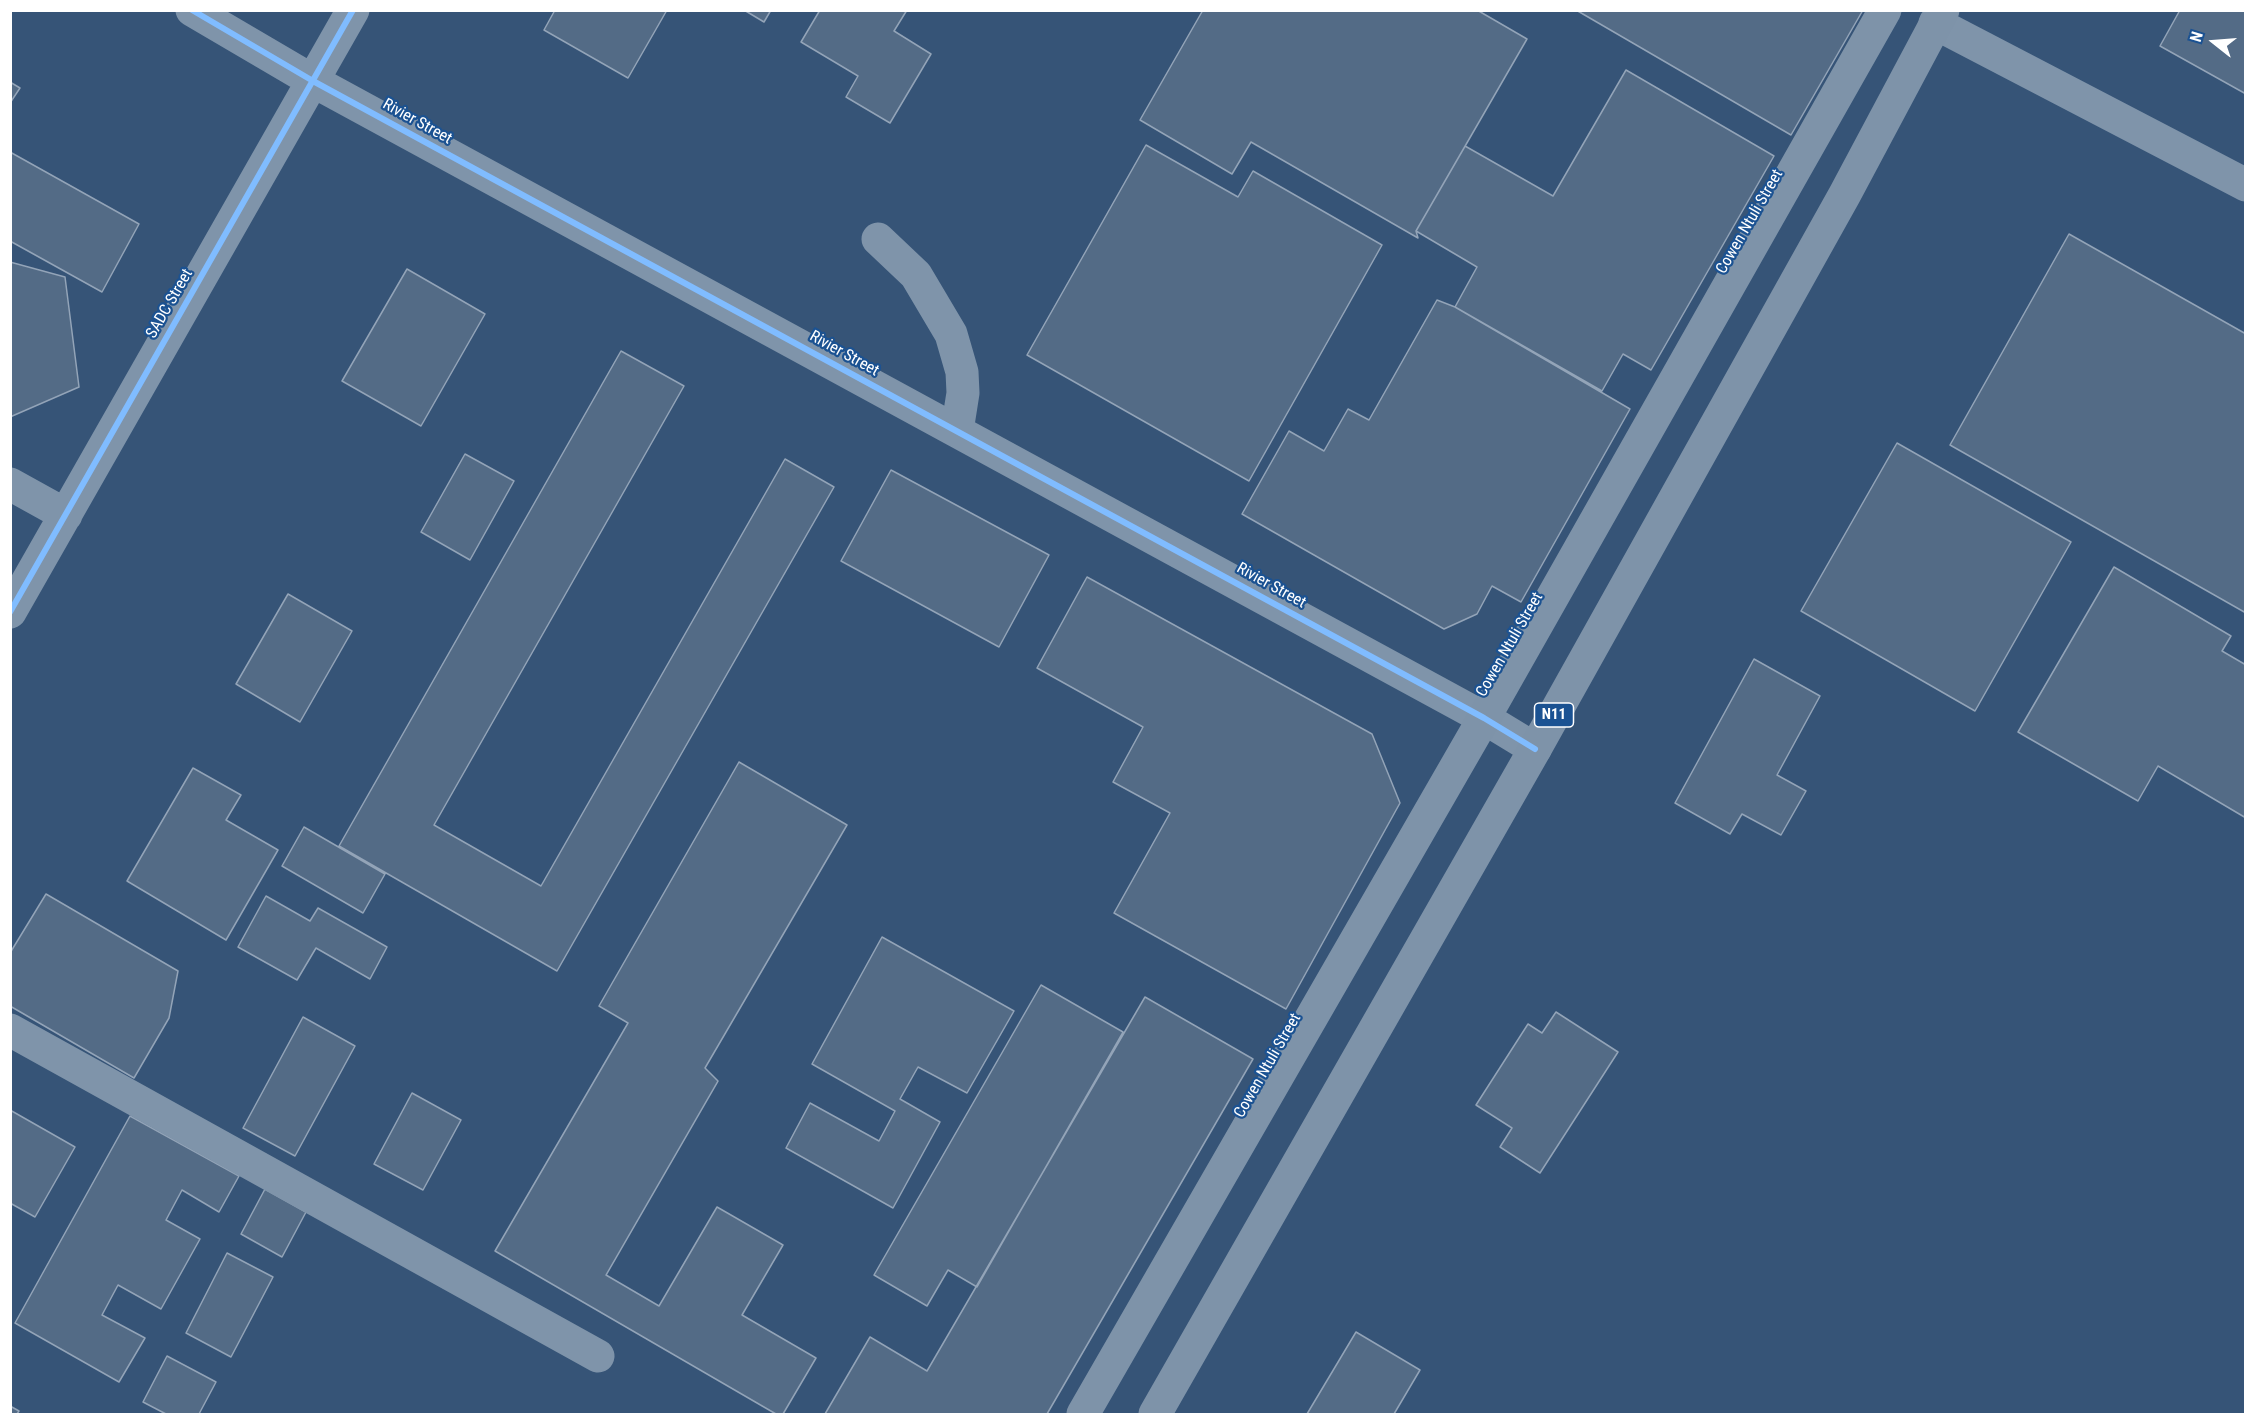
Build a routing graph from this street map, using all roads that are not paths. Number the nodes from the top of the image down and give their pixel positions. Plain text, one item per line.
1 (192, 10) edge
2 (353, 10) edge
3 (1885, 10) edge
4 (1939, 17) edge
5 (313, 81) junction
6 (2246, 185) edge
7 (878, 239) dead end
8 (957, 431) junction
9 (10, 484) edge
10 (66, 515) junction
11 (10, 612) edge
12 (1484, 718) junction
13 (1535, 749) junction
14 (10, 1030) edge
15 (598, 1356) dead end
16 (1083, 1414) edge
17 (1155, 1414) edge

1 - 5 street, Rivier Street
2 - 5 street, SADC Street
3 - 12 highway, Cowen Ntuli Street
4 - 6 street
4 - 13 highway, N11
5 - 8 street, Rivier Street
5 - 10 street, SADC Street
7 - 8 street
8 - 12 street, Rivier Street
9 - 10 street
10 - 11 street, SADC Street
12 - 13 street, Rivier Street
12 - 16 highway, Cowen Ntuli Street
13 - 17 highway, N11
14 - 15 street

